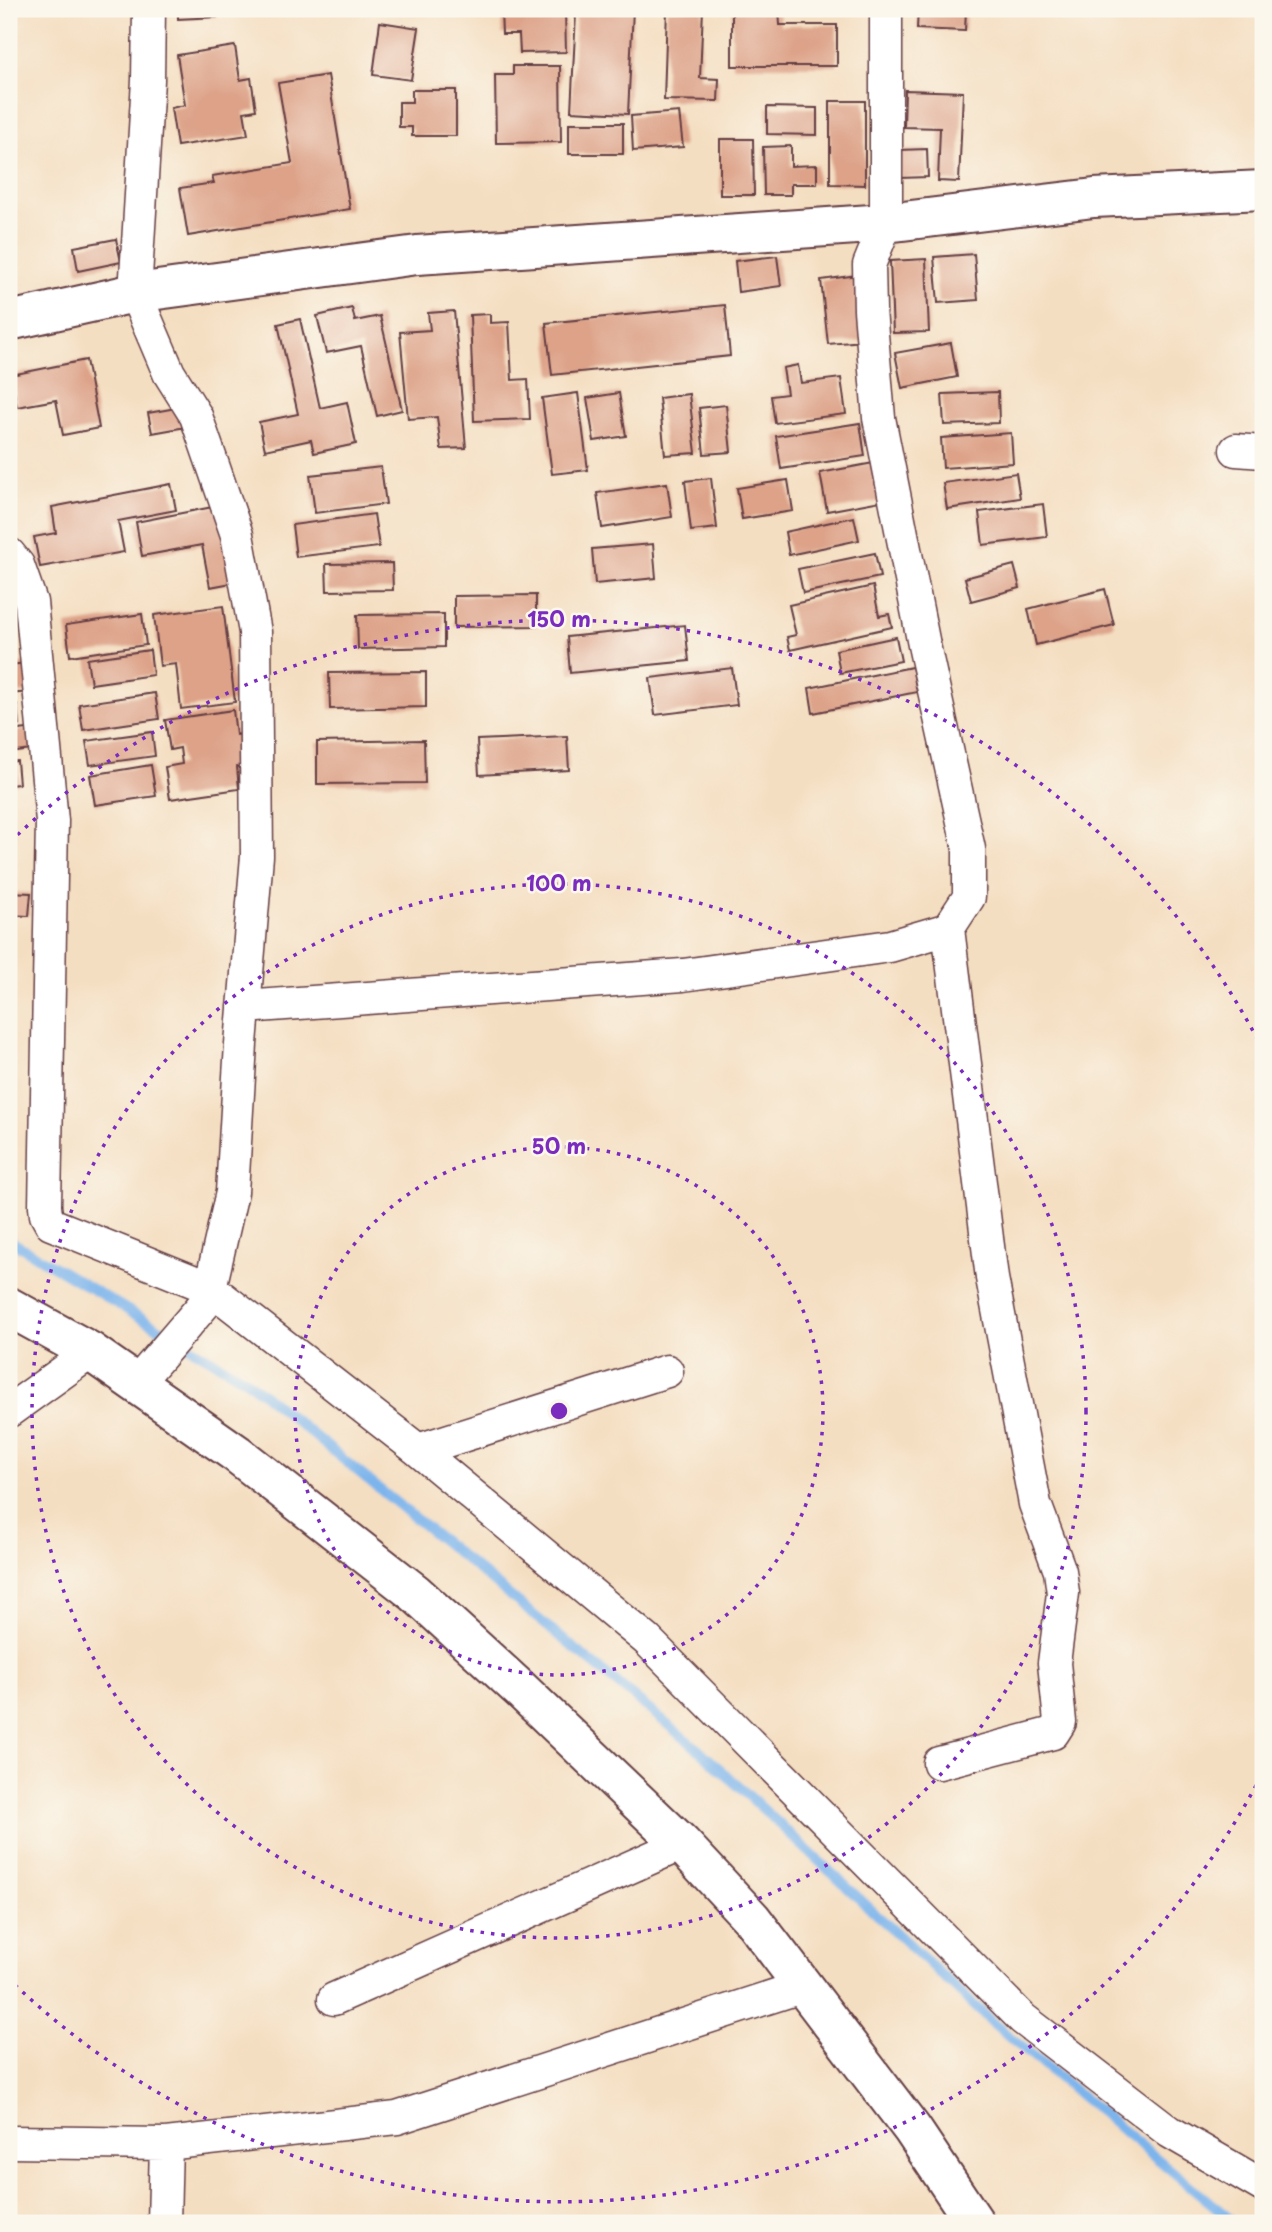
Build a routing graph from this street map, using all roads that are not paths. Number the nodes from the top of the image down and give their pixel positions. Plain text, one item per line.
1 (149, 9) edge
2 (886, 9) edge
3 (1263, 190) edge
4 (886, 223) junction
5 (135, 293) junction
6 (9, 321) edge
7 (9, 554) edge
8 (948, 929) junction
9 (244, 1007) junction
10 (208, 1295) junction
11 (9, 1307) edge
12 (91, 1352) junction
13 (148, 1371) junction
14 (667, 1371) dead end
15 (9, 1411) edge
16 (418, 1450) junction
17 (940, 1763) dead end
18 (682, 1844) junction
19 (804, 1986) junction
20 (334, 1999) dead end
21 (9, 2142) edge
22 (166, 2144) junction
23 (1263, 2186) edge
24 (164, 2223) edge
25 (975, 2223) edge

1 - 5 street
2 - 4 street
3 - 4 street
4 - 5 street
4 - 8 street
5 - 6 street
5 - 9 street
7 - 10 street
8 - 9 street
8 - 17 street
9 - 10 street
10 - 13 street
10 - 16 street
11 - 12 street
12 - 13 street
12 - 15 street
13 - 18 street
14 - 16 street
16 - 23 street
18 - 19 street
18 - 20 street
19 - 22 street
19 - 25 street
21 - 22 street
22 - 24 street

